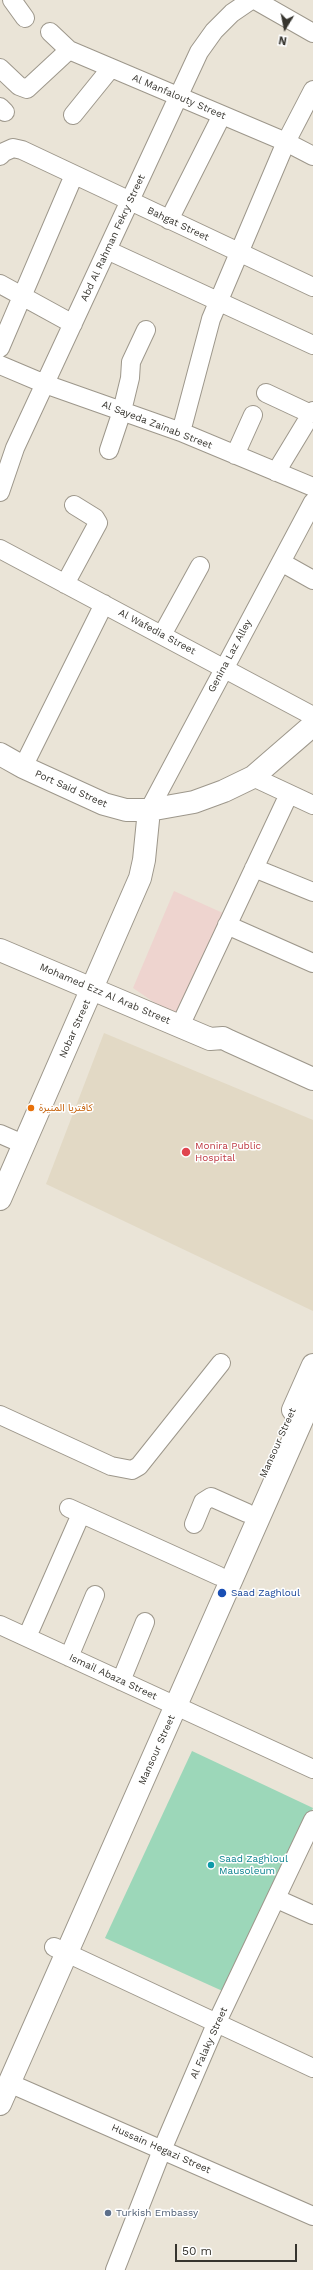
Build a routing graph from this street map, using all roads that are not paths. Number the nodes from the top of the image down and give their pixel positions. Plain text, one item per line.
1 (12, 0) edge
2 (251, 0) edge
3 (255, 0) edge
4 (25, 18) dead end
5 (50, 32) dead end
6 (313, 34) edge
7 (69, 50) junction
8 (0, 68) edge
9 (110, 68) junction
10 (313, 90) edge
11 (178, 97) junction
12 (73, 115) dead end
13 (222, 115) junction
14 (286, 142) junction
15 (0, 156) edge
16 (313, 156) edge
17 (74, 175) junction
18 (130, 201) junction
19 (170, 220) junction
20 (107, 250) junction
21 (241, 253) junction
22 (0, 284) edge
23 (313, 287) edge
24 (22, 296) junction
25 (220, 302) junction
26 (73, 324) junction
27 (146, 330) dead end
28 (313, 345) edge
29 (0, 348) edge
30 (0, 365) edge
31 (45, 384) junction
32 (266, 393) dead end
33 (122, 411) junction
34 (312, 413) edge
35 (253, 415) dead end
36 (181, 432) junction
37 (109, 450) dead end
38 (235, 455) junction
39 (276, 472) junction
40 (313, 487) edge
41 (0, 492) edge
42 (313, 502) edge
43 (74, 505) dead end
44 (0, 549) edge
45 (281, 562) junction
46 (200, 566) dead end
47 (313, 580) edge
48 (65, 584) junction
49 (104, 604) junction
50 (162, 635) junction
51 (224, 668) junction
52 (313, 716) edge
53 (313, 724) edge
54 (0, 754) edge
55 (24, 767) junction
56 (253, 777) junction
57 (289, 794) junction
58 (313, 806) edge
59 (149, 810) junction
60 (254, 868) junction
61 (313, 892) edge
62 (227, 925) junction
63 (0, 950) edge
64 (313, 963) edge
65 (92, 989) junction
66 (180, 1026) junction
67 (210, 1039) junction
68 (313, 1079) edge
69 (313, 1094) edge
70 (0, 1134) edge
71 (23, 1144) junction
72 (0, 1199) edge
73 (221, 1363) dead end
74 (313, 1365) edge
75 (313, 1395) edge
76 (0, 1415) edge
77 (247, 1513) junction
78 (194, 1524) dead end
79 (219, 1576) junction
80 (95, 1595) dead end
81 (145, 1622) dead end
82 (0, 1625) edge
83 (27, 1637) junction
84 (69, 1657) junction
85 (121, 1681) junction
86 (170, 1704) junction
87 (313, 1769) edge
88 (313, 1820) edge
89 (278, 1898) junction
90 (313, 1915) edge
91 (60, 1950) junction
92 (216, 2024) junction
93 (313, 2068) edge
94 (4, 2076) edge
95 (0, 2104) edge
96 (162, 2150) junction
97 (313, 2216) edge
98 (115, 2270) edge

1 - 4 street
2 - 11 street, Abd Al Rahman Fekry Street
3 - 6 street
5 - 7 street, Al Manfalouty Street
7 - 8 street
7 - 9 street, Al Manfalouty Street
9 - 11 street, Al Manfalouty Street
9 - 12 street
10 - 14 street
11 - 13 street, Al Manfalouty Street
11 - 18 street, Abd Al Rahman Fekry Street
13 - 14 street, Al Manfalouty Street
13 - 19 street
14 - 16 street, Al Manfalouty Street
14 - 21 street
15 - 17 street, Bahgat Street
17 - 18 street, Bahgat Street
17 - 24 street
18 - 19 street, Bahgat Street
18 - 20 street, Abd Al Rahman Fekry Street
19 - 21 street, Bahgat Street
20 - 25 street
20 - 26 street, Abd Al Rahman Fekry Street
21 - 23 street, Bahgat Street
21 - 25 street
22 - 24 street
24 - 26 street
24 - 29 street
25 - 28 street
25 - 36 street
26 - 31 street, Abd Al Rahman Fekry Street
27 - 33 street
30 - 31 street, Al Sayeda Zainab Street
31 - 33 street, Al Sayeda Zainab Street
31 - 41 street, Abd Al Rahman Fekry Street
32 - 34 street
33 - 36 street, Al Sayeda Zainab Street
33 - 37 street
34 - 39 street
35 - 38 street
36 - 38 street, Al Sayeda Zainab Street
38 - 39 street, Al Sayeda Zainab Street
39 - 40 street, Al Sayeda Zainab Street
42 - 45 street, Genina Laz Alley
43 - 48 street
44 - 48 street, Al Wafedia Street
45 - 47 street
45 - 51 street, Genina Laz Alley
46 - 50 street
48 - 49 street, Al Wafedia Street
49 - 50 street, Al Wafedia Street
49 - 55 street
50 - 51 street, Al Wafedia Street
51 - 52 street, Al Wafedia Street
51 - 59 street, Genina Laz Alley
53 - 56 street, Port Said Street
54 - 55 street, Port Said Street
55 - 59 street, Port Said Street
56 - 57 street
56 - 59 street, Port Said Street
57 - 58 street
57 - 60 street
59 - 65 street, Nobar Street
60 - 61 street
60 - 62 street
62 - 64 street
62 - 66 street
63 - 65 street, Mohamed Ezz Al Arab Street
65 - 66 street, Mohamed Ezz Al Arab Street
65 - 71 street, Nobar Street
66 - 67 street, Mohamed Ezz Al Arab Street
67 - 68 street, Mohamed Ezz Al Arab Street
67 - 69 street, Mohamed Ezz Al Arab Street
70 - 71 street
71 - 72 street, Nobar Street
73 - 76 street
74 - 77 street, Mansour Street
75 - 86 street, Mansour Street
77 - 78 street
77 - 79 street, Mansour Street
79 - 83 street
79 - 86 street, Mansour Street
80 - 84 street
81 - 85 street
82 - 83 street, Ismail Abaza Street
83 - 84 street, Ismail Abaza Street
84 - 85 street, Ismail Abaza Street
85 - 86 street, Ismail Abaza Street
86 - 87 street, Ismail Abaza Street
86 - 91 street, Mansour Street
88 - 89 street, Al Falaky Street
89 - 90 street
89 - 92 street, Al Falaky Street
91 - 92 street
91 - 94 street, Mansour Street
92 - 93 street
92 - 96 street, Al Falaky Street
94 - 95 street, Mansour Street
94 - 96 street, Hussain Hegazi Street
96 - 97 street, Hussain Hegazi Street
96 - 98 street, Al Falaky Street

